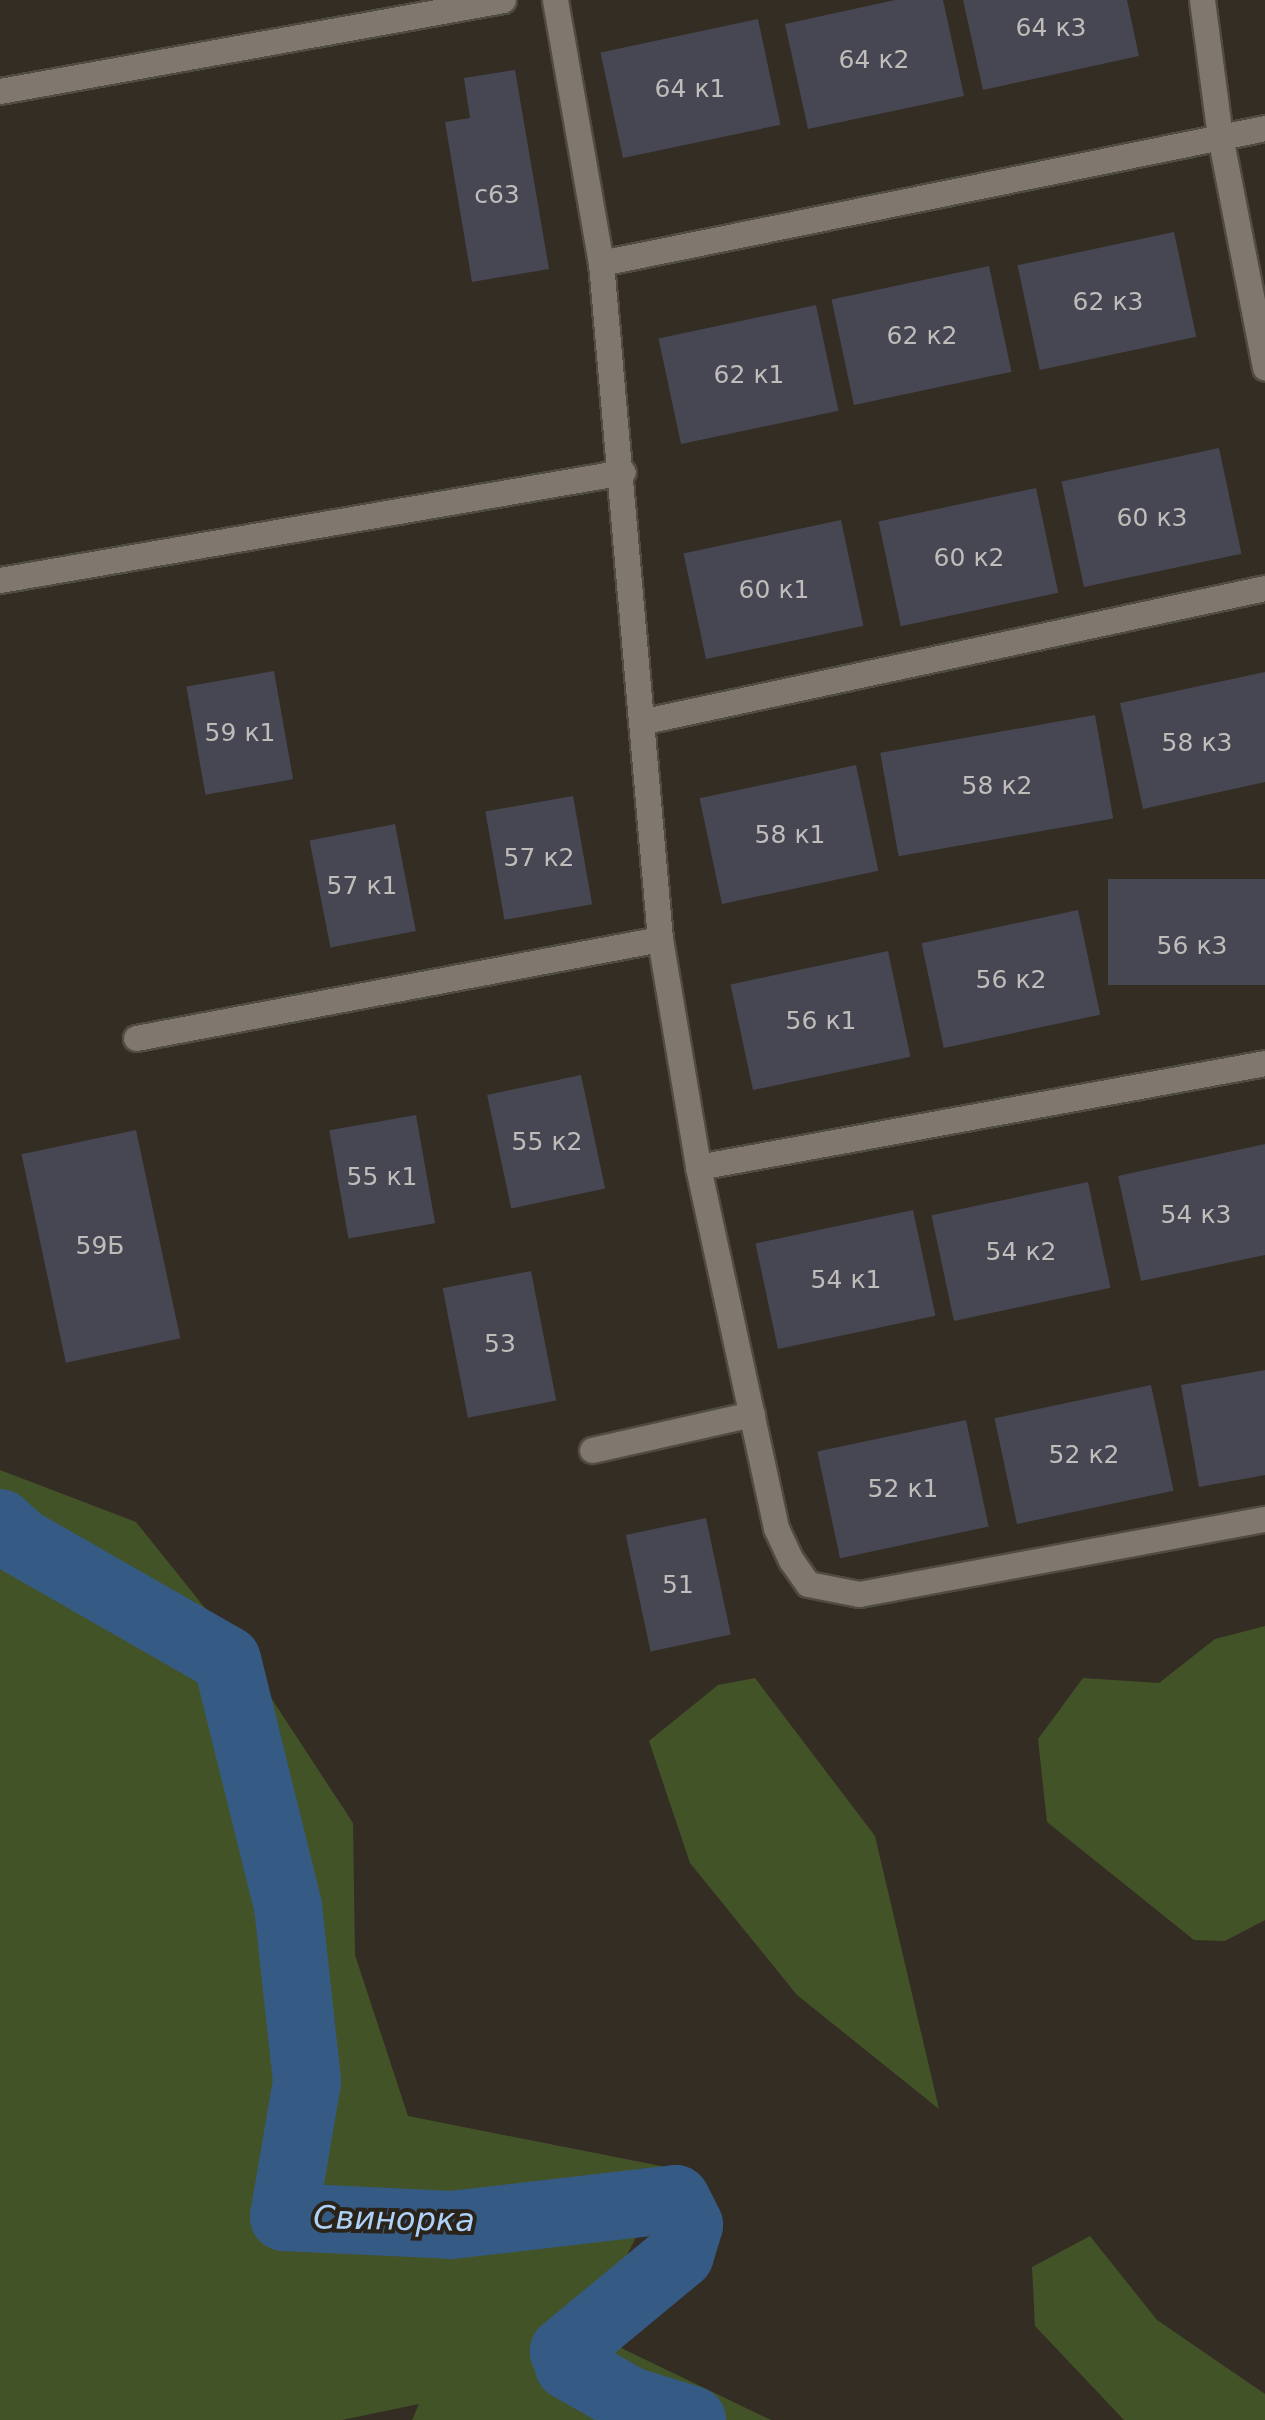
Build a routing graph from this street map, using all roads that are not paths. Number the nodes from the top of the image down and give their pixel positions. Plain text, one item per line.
1 (504, 0) edge
2 (555, 0) edge
3 (1202, 0) edge
4 (0, 91) edge
5 (1265, 128) edge
6 (1220, 136) junction
7 (601, 263) junction
8 (1265, 368) edge
9 (623, 472) junction
10 (0, 580) edge
11 (1265, 588) edge
12 (645, 722) junction
13 (660, 939) junction
14 (136, 1038) dead end
15 (1265, 1063) edge
16 (698, 1167) junction
17 (752, 1414) junction
18 (592, 1450) dead end
19 (1265, 1519) edge

1 - 4 street
2 - 7 street
3 - 6 street
5 - 6 street
6 - 7 street
6 - 8 street
7 - 9 street
9 - 10 street
9 - 12 street
11 - 12 street
12 - 13 street
13 - 14 street
13 - 16 street
15 - 16 street
16 - 17 street
17 - 18 street
17 - 19 street

